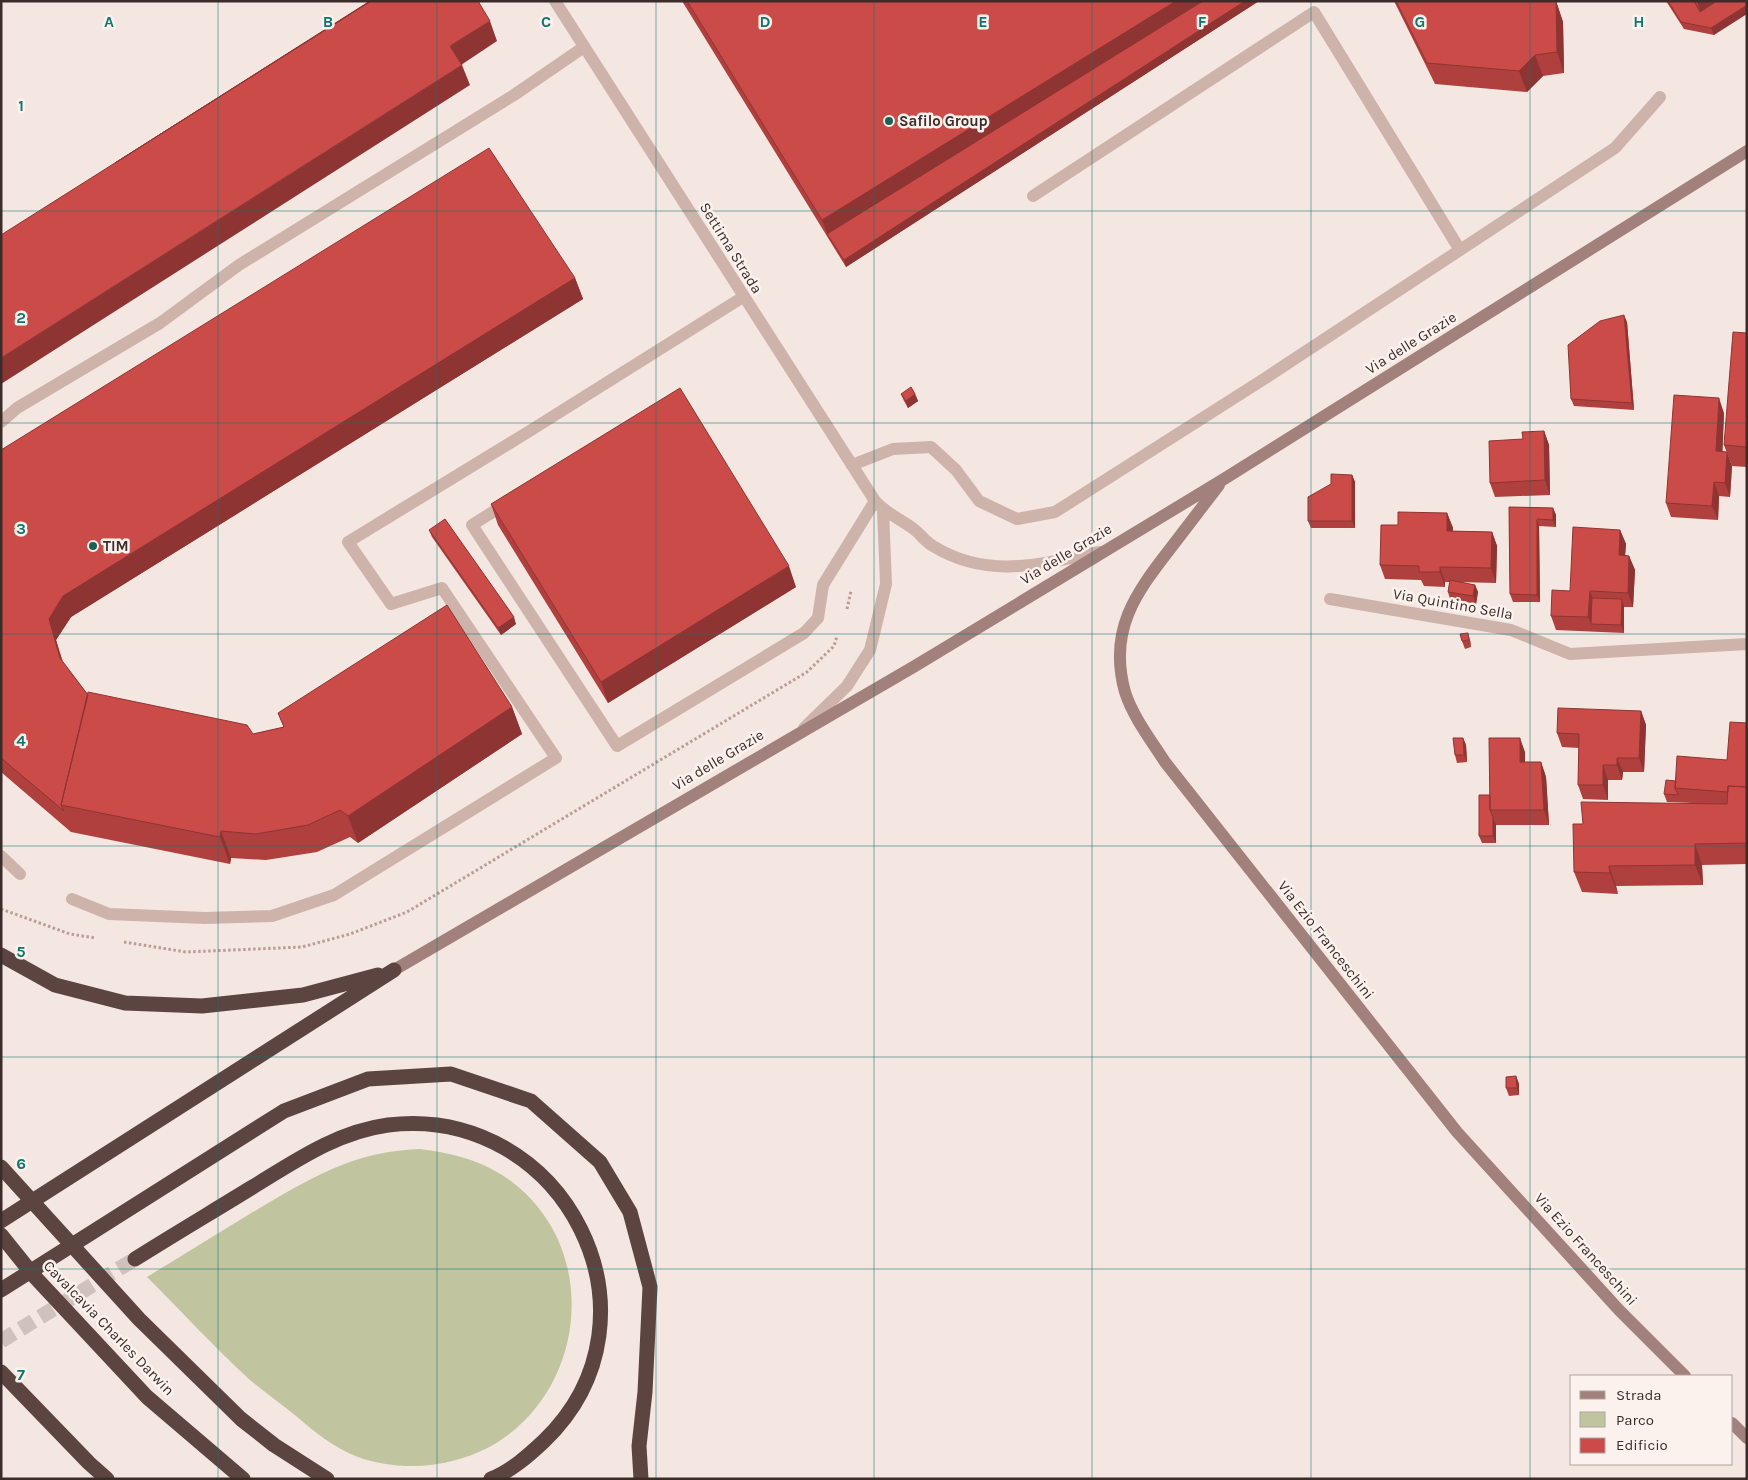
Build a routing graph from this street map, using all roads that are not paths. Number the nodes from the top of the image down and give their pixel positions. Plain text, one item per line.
1 (556, 1) edge
2 (584, 47) junction
3 (1660, 97) dead end
4 (1747, 151) edge
5 (1033, 196) dead end
6 (1460, 250) junction
7 (743, 297) junction
8 (1, 422) edge
9 (852, 465) junction
10 (1224, 479) junction
11 (522, 494) edge
12 (879, 506) junction
13 (1100, 552) junction
14 (1330, 599) dead end
15 (1747, 644) edge
16 (802, 730) junction
17 (1, 856) edge
18 (20, 874) dead end
19 (72, 899) dead end
20 (1, 956) edge
21 (394, 970) junction
22 (1, 1167) edge
23 (1, 1220) edge
24 (1, 1235) edge
25 (135, 1258) tunnel mouth
26 (1, 1290) edge
27 (1, 1372) edge
28 (1684, 1375) edge
29 (1733, 1424) edge
30 (1747, 1438) edge
31 (107, 1479) edge
32 (244, 1479) edge
33 (327, 1479) edge
34 (491, 1479) edge
35 (641, 1479) edge

1 - 2 street, Settima Strada
2 - 7 street, Settima Strada
2 - 8 street
3 - 6 street
4 - 10 main road, Via delle Grazie
5 - 6 street
6 - 9 street
7 - 9 street, Settima Strada
7 - 19 street
9 - 12 street, Settima Strada
10 - 13 main road, Via delle Grazie
10 - 28 main road, Via Ezio Franceschini
11 - 12 street
12 - 13 street, Settima Strada
12 - 16 street
13 - 16 main road, Via delle Grazie
14 - 15 street, Via Quintino Sella
16 - 21 main road, Via delle Grazie
17 - 18 street
20 - 21 highway
21 - 23 highway
22 - 33 highway, bridge
24 - 32 highway, Cavalcavia Charles Darwin, bridge
25 - 34 highway
26 - 35 highway
27 - 31 highway
29 - 30 main road

